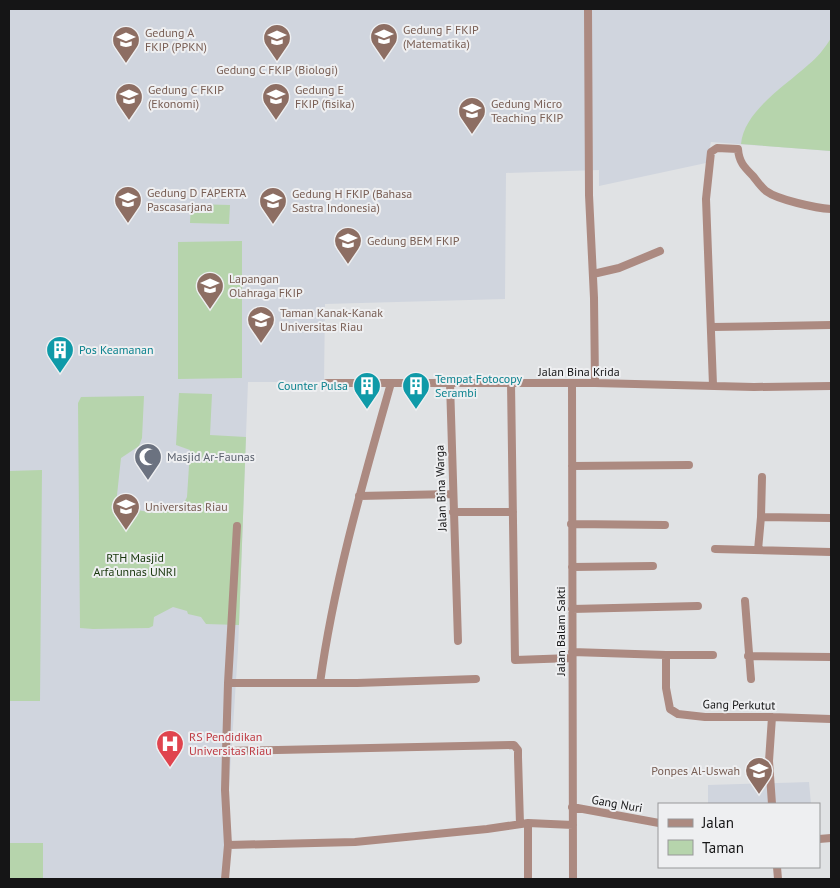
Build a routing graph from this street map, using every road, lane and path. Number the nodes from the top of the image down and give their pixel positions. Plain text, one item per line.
1 (588, 9) edge
2 (831, 209) edge
3 (660, 251) dead end
4 (593, 274) junction
5 (831, 325) edge
6 (712, 327) junction
7 (327, 383) dead end
8 (391, 383) junction
9 (450, 383) junction
10 (511, 383) junction
11 (572, 383) junction
12 (595, 383) junction
13 (713, 385) junction
14 (831, 386) edge
15 (689, 464) dead end
16 (572, 466) junction
17 (762, 477) dead end
18 (452, 494) junction
19 (358, 496) junction
20 (453, 512) junction
21 (513, 512) junction
22 (761, 517) junction
23 (831, 518) edge
24 (571, 524) junction
25 (665, 525) dead end
26 (238, 526) dead end
27 (714, 549) dead end
28 (758, 550) junction
29 (831, 552) edge
30 (653, 566) dead end
31 (572, 567) junction
32 (745, 600) dead end
33 (698, 606) dead end
34 (572, 609) junction
35 (458, 641) dead end
36 (572, 655) junction
37 (666, 655) junction
38 (713, 655) dead end
39 (748, 656) junction
40 (831, 657) edge
41 (476, 679) dead end
42 (751, 679) dead end
43 (228, 683) junction
44 (320, 683) junction
45 (772, 717) junction
46 (831, 719) edge
47 (226, 751) junction
48 (772, 803) edge
49 (572, 808) junction
50 (658, 822) edge
51 (524, 824) junction
52 (573, 825) junction
53 (228, 845) junction
54 (225, 879) edge
55 (528, 879) edge
56 (573, 879) edge

1 - 4 street
2 - 6 street
3 - 4 street
4 - 12 street
5 - 6 street
6 - 13 street
7 - 8 street, Jalan Bina Krida
8 - 9 street, Jalan Bina Krida
8 - 19 street
9 - 10 street, Jalan Bina Krida
9 - 18 street, Jalan Bina Warga
10 - 11 street, Jalan Bina Krida
10 - 21 street
11 - 12 street, Jalan Bina Krida
11 - 16 street, Jalan Balam Sakti
12 - 13 street, Jalan Bina Krida
13 - 14 street, Jalan Bina Krida
15 - 16 street
16 - 24 street, Jalan Balam Sakti
17 - 22 street
18 - 19 street
18 - 20 street, Jalan Bina Warga
19 - 44 street
20 - 21 street
20 - 35 street, Jalan Bina Warga
21 - 36 street
22 - 23 street
22 - 28 street
24 - 25 street
24 - 31 street, Jalan Balam Sakti
26 - 43 street
27 - 28 street
28 - 29 street
30 - 31 street
31 - 34 street, Jalan Balam Sakti
32 - 39 street
33 - 34 street
34 - 36 street, Jalan Balam Sakti
36 - 37 street
36 - 49 street, Jalan Balam Sakti
37 - 38 street
37 - 45 street, Gang Perkutut
39 - 40 street
39 - 42 street
41 - 44 street
43 - 44 street
43 - 47 street
45 - 46 street, Gang Perkutut
45 - 48 street
47 - 51 street
47 - 53 street
49 - 50 street, Gang Nuri
49 - 52 street, Jalan Balam Sakti
51 - 52 street
51 - 53 street
51 - 55 street
52 - 56 street, Jalan Balam Sakti
53 - 54 street

